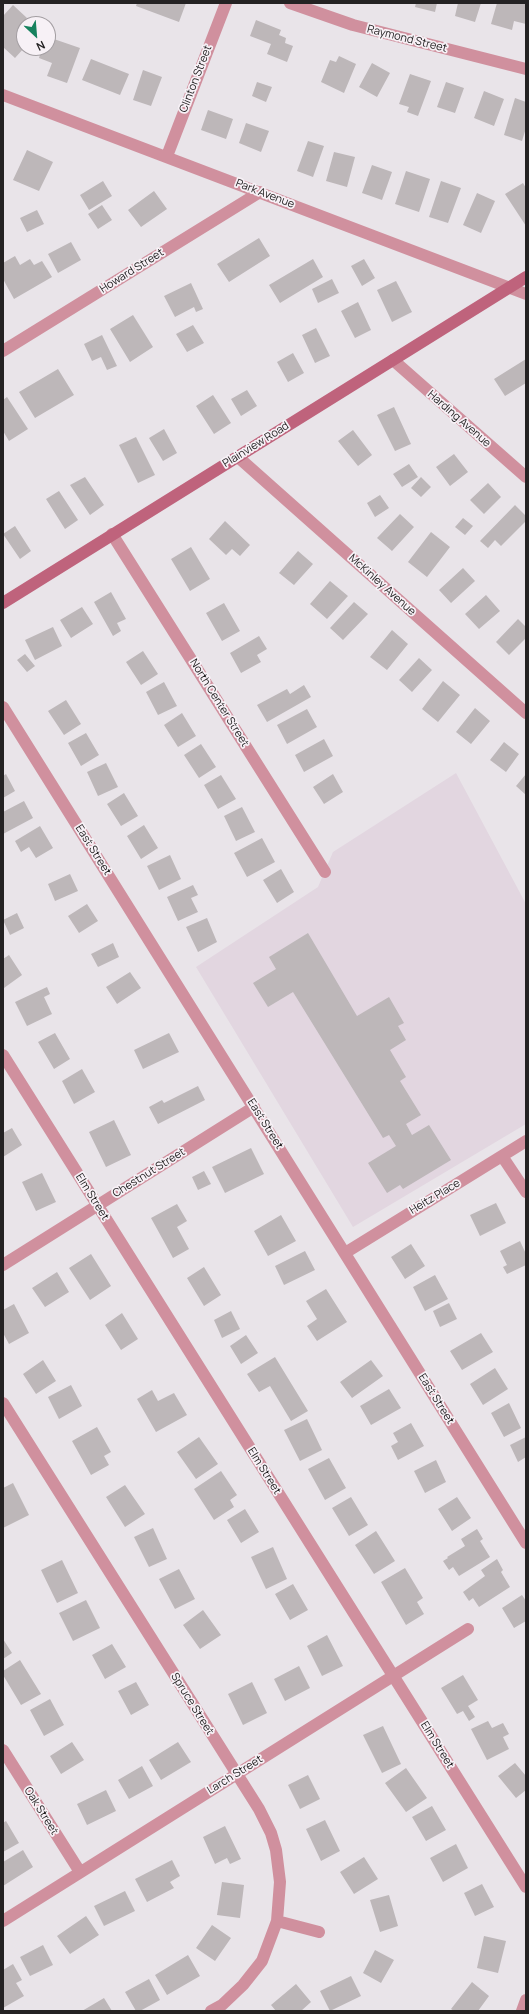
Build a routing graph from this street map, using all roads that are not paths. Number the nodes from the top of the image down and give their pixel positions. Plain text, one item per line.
1 (226, 3) edge
2 (290, 3) edge
3 (526, 69) edge
4 (5, 97) edge
5 (167, 156) junction
6 (260, 192) junction
7 (526, 277) edge
8 (510, 288) junction
9 (526, 294) edge
10 (3, 351) edge
11 (393, 360) junction
12 (238, 457) junction
13 (526, 477) edge
14 (112, 534) junction
15 (3, 603) edge
16 (3, 706) edge
17 (526, 714) edge
18 (325, 872) dead end
19 (3, 1055) edge
20 (254, 1107) junction
21 (526, 1141) edge
22 (502, 1156) junction
23 (526, 1192) edge
24 (98, 1206) junction
25 (345, 1252) junction
26 (3, 1265) edge
27 (3, 1403) edge
28 (526, 1543) edge
29 (468, 1629) dead end
30 (392, 1676) junction
31 (3, 1750) edge
32 (236, 1774) junction
33 (80, 1872) junction
34 (526, 1887) edge
35 (3, 1921) edge
36 (277, 1922) junction
37 (319, 1932) dead end
38 (526, 2000) edge
39 (211, 2011) edge
40 (522, 2011) edge

1 - 5 street, Clinton Street
2 - 3 street, Raymond Street
4 - 5 street, Park Avenue
5 - 6 street, Park Avenue
6 - 8 street, Park Avenue
6 - 10 street, Howard Street
7 - 8 main road, Plainview Road
8 - 9 street, Park Avenue
8 - 11 main road, Plainview Road
11 - 12 main road, Plainview Road
11 - 13 street, Harding Avenue
12 - 14 main road, Plainview Road
12 - 17 street, McKinley Avenue
14 - 15 main road, Plainview Road
14 - 18 street, North Center Street
16 - 20 street, East Street
19 - 24 street, Elm Street
20 - 24 street, Chestnut Street
20 - 25 street, East Street
21 - 22 street, Heitz Place
22 - 23 street
22 - 25 street, Heitz Place
24 - 26 street, Chestnut Street
24 - 30 street, Elm Street
25 - 28 street, East Street
27 - 32 street, Spruce Street
29 - 30 street, Larch Street
30 - 32 street, Larch Street
30 - 34 street, Elm Street
31 - 33 street, Oak Street
32 - 33 street, Larch Street
32 - 36 street, Spruce Street
33 - 35 street, Larch Street
36 - 37 street
36 - 39 street, Spruce Street
38 - 40 street

